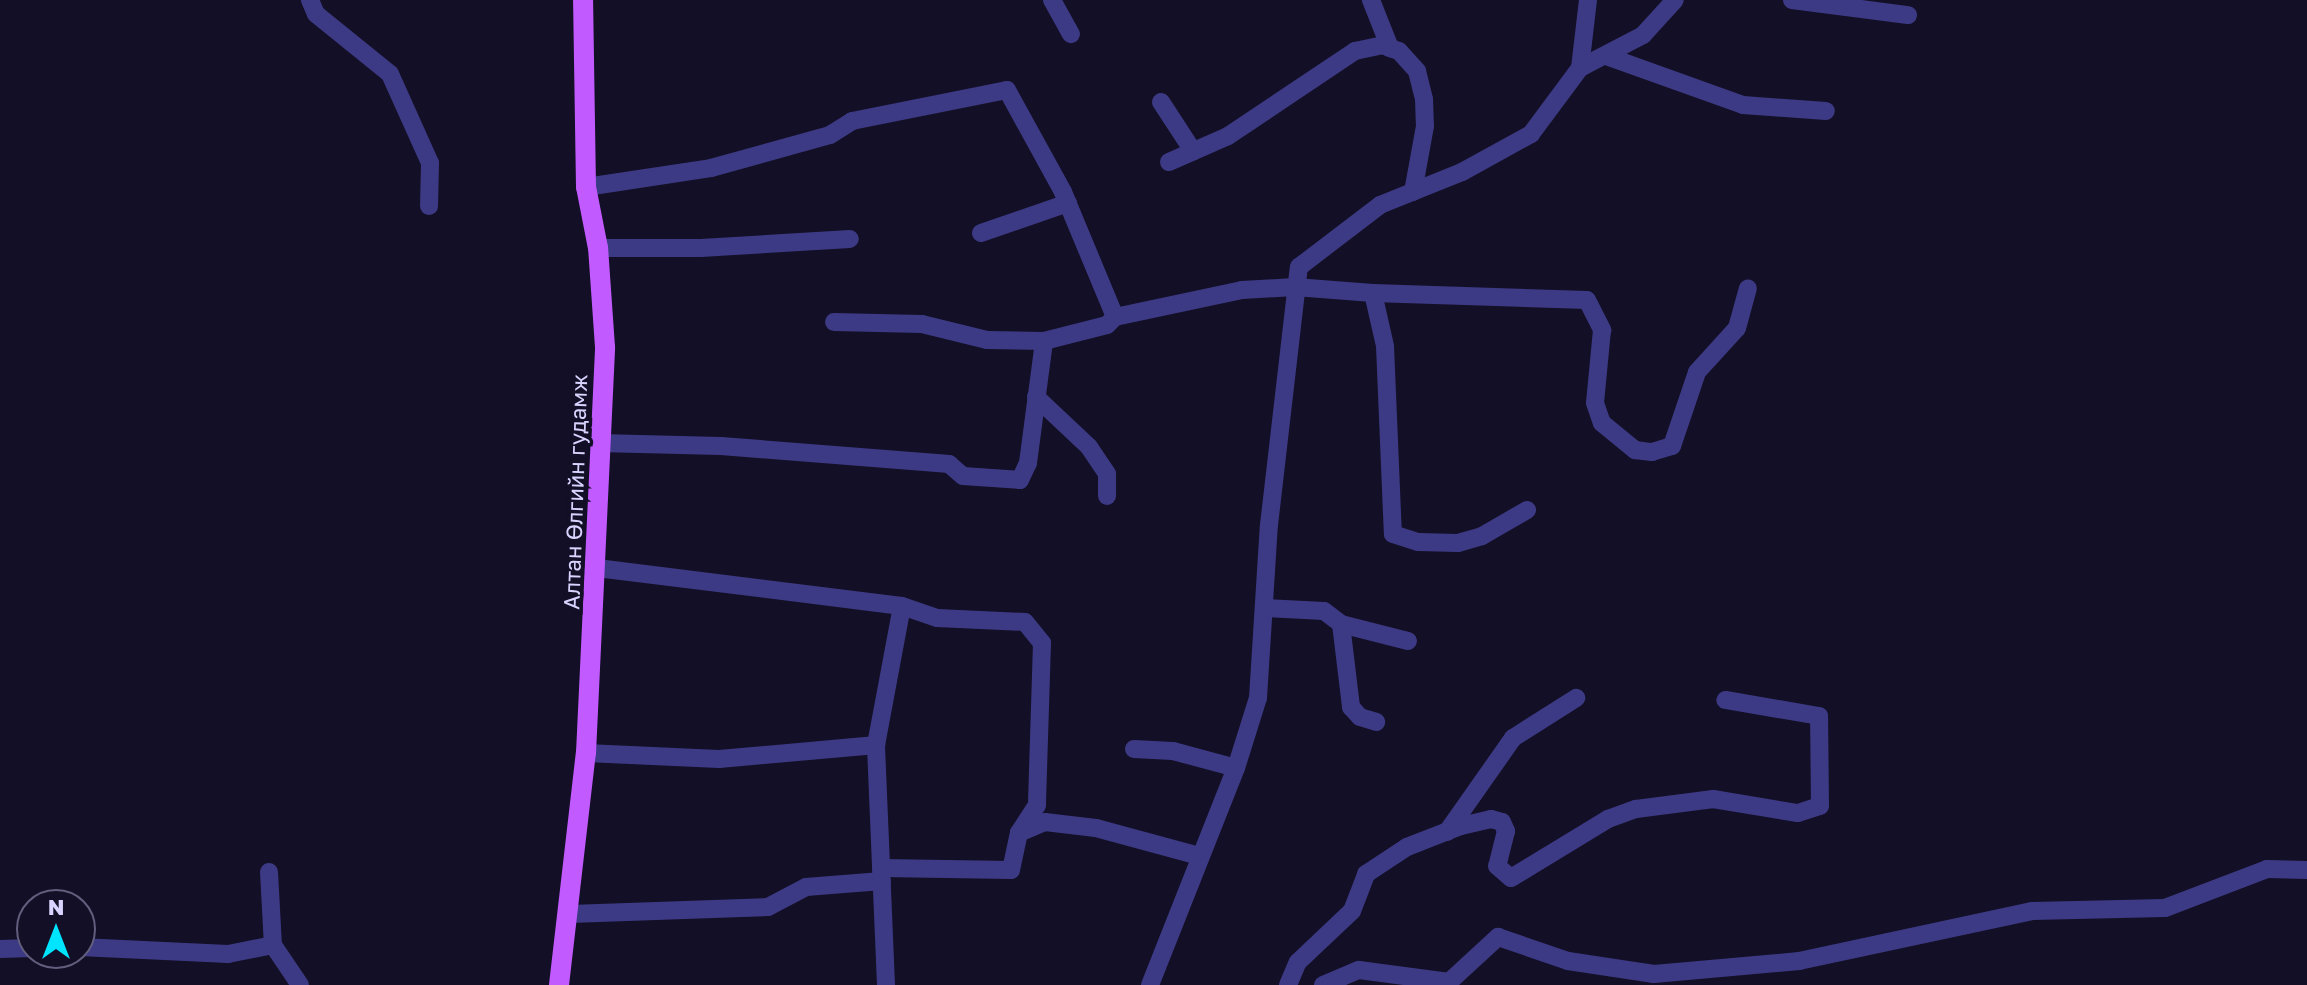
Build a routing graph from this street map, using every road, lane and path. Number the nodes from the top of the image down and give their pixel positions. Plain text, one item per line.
1 (310, 0) edge
2 (583, 0) edge
3 (1052, 0) edge
4 (1371, 0) edge
5 (1588, 0) edge
6 (1675, 0) edge
7 (1792, 0) edge
8 (1908, 15) dead end
9 (1071, 34) dead end
10 (1390, 48) junction
11 (1609, 57) junction
12 (1580, 68) junction
13 (1161, 102) dead end
14 (1826, 111) dead end
15 (1193, 151) junction
16 (1169, 162) dead end
17 (586, 187) junction
18 (1413, 192) junction
19 (1068, 203) junction
20 (429, 206) dead end
21 (981, 233) dead end
22 (850, 239) dead end
23 (598, 248) junction
24 (1295, 287) junction
25 (1748, 288) dead end
26 (1373, 293) junction
27 (1115, 317) junction
28 (834, 322) dead end
29 (1044, 341) junction
30 (1036, 397) junction
31 (599, 443) junction
32 (1107, 496) dead end
33 (1527, 510) dead end
34 (597, 568) junction
35 (902, 606) junction
36 (1265, 608) junction
37 (1341, 624) junction
38 (1408, 641) dead end
39 (1576, 698) dead end
40 (1725, 700) dead end
41 (1376, 722) dead end
42 (876, 745) junction
43 (1134, 749) dead end
44 (586, 753) junction
45 (1236, 768) junction
46 (1447, 832) junction
47 (1019, 833) junction
48 (1199, 856) junction
49 (2307, 870) edge
50 (269, 872) dead end
51 (882, 874) junction
52 (570, 914) junction
53 (273, 945) junction
54 (96, 948) edge
55 (300, 985) edge
56 (559, 985) edge
57 (886, 985) edge
58 (1150, 985) edge
59 (1288, 985) edge
60 (1323, 985) edge

1 - 20 street
2 - 17 main road, Алтан Өлгийн гудамж
3 - 9 street
4 - 10 street
5 - 12 street
6 - 11 street
7 - 8 street
10 - 15 street
10 - 18 street
11 - 12 street
11 - 14 street
12 - 18 street
13 - 15 street
15 - 16 street
17 - 19 street
17 - 23 main road, Алтан Өлгийн гудамж
18 - 24 street
19 - 21 street
19 - 27 street
22 - 23 street
23 - 31 main road, Алтан Өлгийн гудамж
24 - 26 street
24 - 27 street
24 - 36 street
25 - 26 street
26 - 33 street
27 - 29 street
28 - 29 street
29 - 30 street
30 - 31 street
30 - 32 street
31 - 34 main road, Алтан Өлгийн гудамж
34 - 35 street
34 - 44 main road, Алтан Өлгийн гудамж
35 - 42 street
35 - 47 street
36 - 37 street
36 - 45 street
37 - 38 street
37 - 41 street
39 - 46 street
40 - 46 street
42 - 44 street
42 - 51 street
43 - 45 street
44 - 52 main road, Алтан Өлгийн гудамж
45 - 48 street
46 - 59 street
47 - 48 street
47 - 51 street
48 - 58 street
49 - 60 street
50 - 53 street
51 - 52 street
51 - 57 street
52 - 56 main road, Алтан Өлгийн гудамж
53 - 54 street
53 - 55 street

